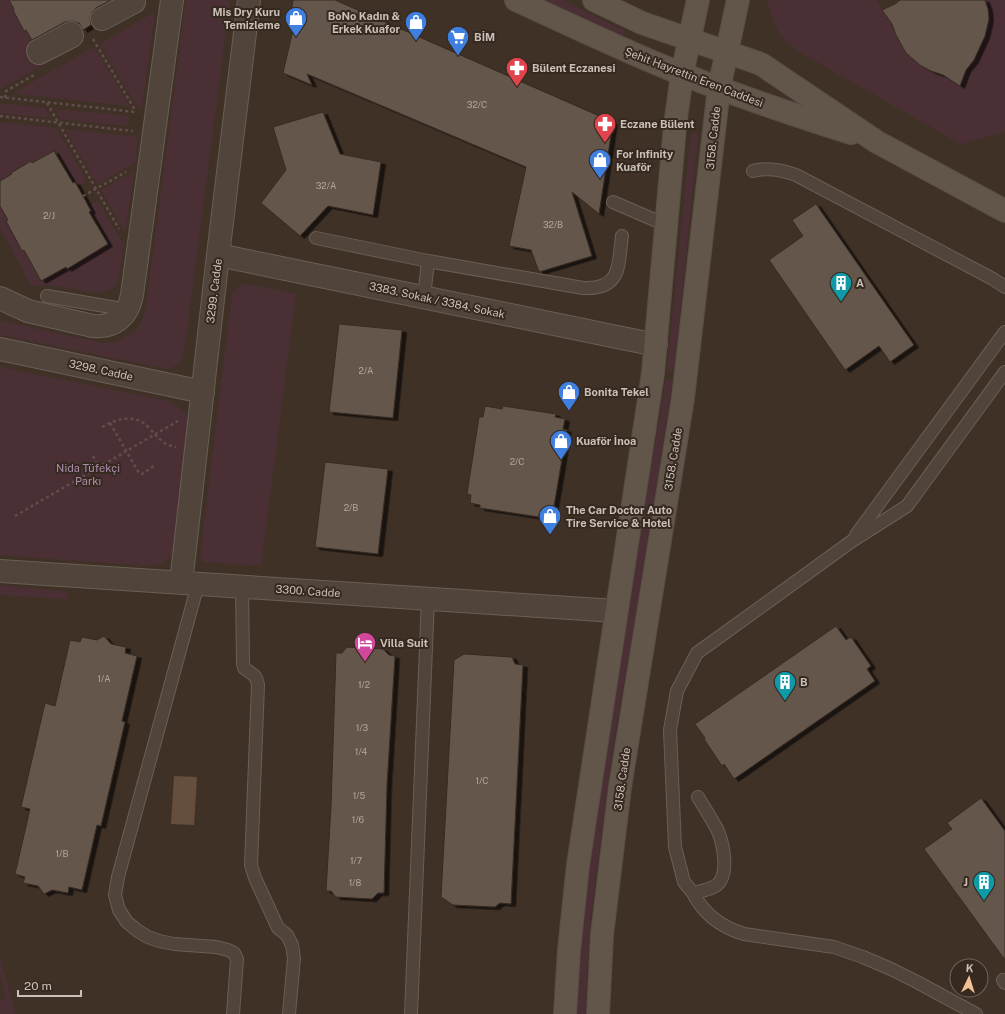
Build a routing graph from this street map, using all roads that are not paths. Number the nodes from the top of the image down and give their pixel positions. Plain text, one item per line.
1 (172, 0) edge
2 (250, 0) edge
3 (516, 0) edge
4 (594, 0) edge
5 (698, 0) edge
6 (738, 0) edge
7 (689, 39) junction
8 (726, 52) junction
9 (682, 74) junction
10 (719, 88) junction
11 (877, 142) junction
12 (753, 171) dead end
13 (613, 202) dead end
14 (1005, 211) edge
15 (666, 225) junction
16 (622, 236) dead end
17 (316, 238) dead end
18 (218, 256) junction
19 (428, 261) junction
20 (1005, 287) edge
21 (47, 296) dead end
22 (424, 297) junction
23 (0, 298) edge
24 (128, 310) junction
25 (1005, 332) edge
26 (656, 345) junction
27 (0, 349) edge
28 (1005, 372) edge
29 (202, 400) junction
30 (852, 541) junction
31 (0, 571) edge
32 (190, 584) junction
33 (242, 587) junction
34 (428, 599) junction
35 (616, 611) junction
36 (698, 797) dead end
37 (693, 893) junction
38 (233, 1014) edge
39 (289, 1014) edge
40 (412, 1014) edge
41 (565, 1014) edge
42 (598, 1014) edge
43 (976, 1014) edge

1 - 24 street
2 - 18 street, 3299. Cadde
3 - 9 street, Şehit Hayrettin Eren Caddesi
4 - 7 street, Şehit Hayrettin Eren Caddesi
5 - 7 street
6 - 8 street, 3158. Cadde
7 - 8 street, Şehit Hayrettin Eren Caddesi
7 - 9 street
8 - 10 street, 3158. Cadde
8 - 11 street, Şehit Hayrettin Eren Caddesi
9 - 10 street, Şehit Hayrettin Eren Caddesi
9 - 15 street
10 - 11 street, Şehit Hayrettin Eren Caddesi
10 - 42 street, 3158. Cadde
11 - 14 street, Şehit Hayrettin Eren Caddesi
12 - 20 lane
13 - 15 lane
15 - 26 street
16 - 19 lane
17 - 19 lane
18 - 22 street, 3383. Sokak / 3384. Sokak
18 - 29 street, 3299. Cadde
19 - 22 lane
21 - 24 lane
22 - 26 street, 3383. Sokak / 3384. Sokak
23 - 24 street
25 - 30 lane
26 - 35 street
27 - 29 street, 3298. Cadde
28 - 30 lane
29 - 32 street, 3299. Cadde
30 - 37 lane
31 - 32 street, 3300. Cadde
32 - 33 street, 3300. Cadde
32 - 38 lane
33 - 34 street, 3300. Cadde
33 - 39 lane
34 - 35 street, 3300. Cadde
34 - 40 lane
35 - 41 street
36 - 37 lane
37 - 43 lane

